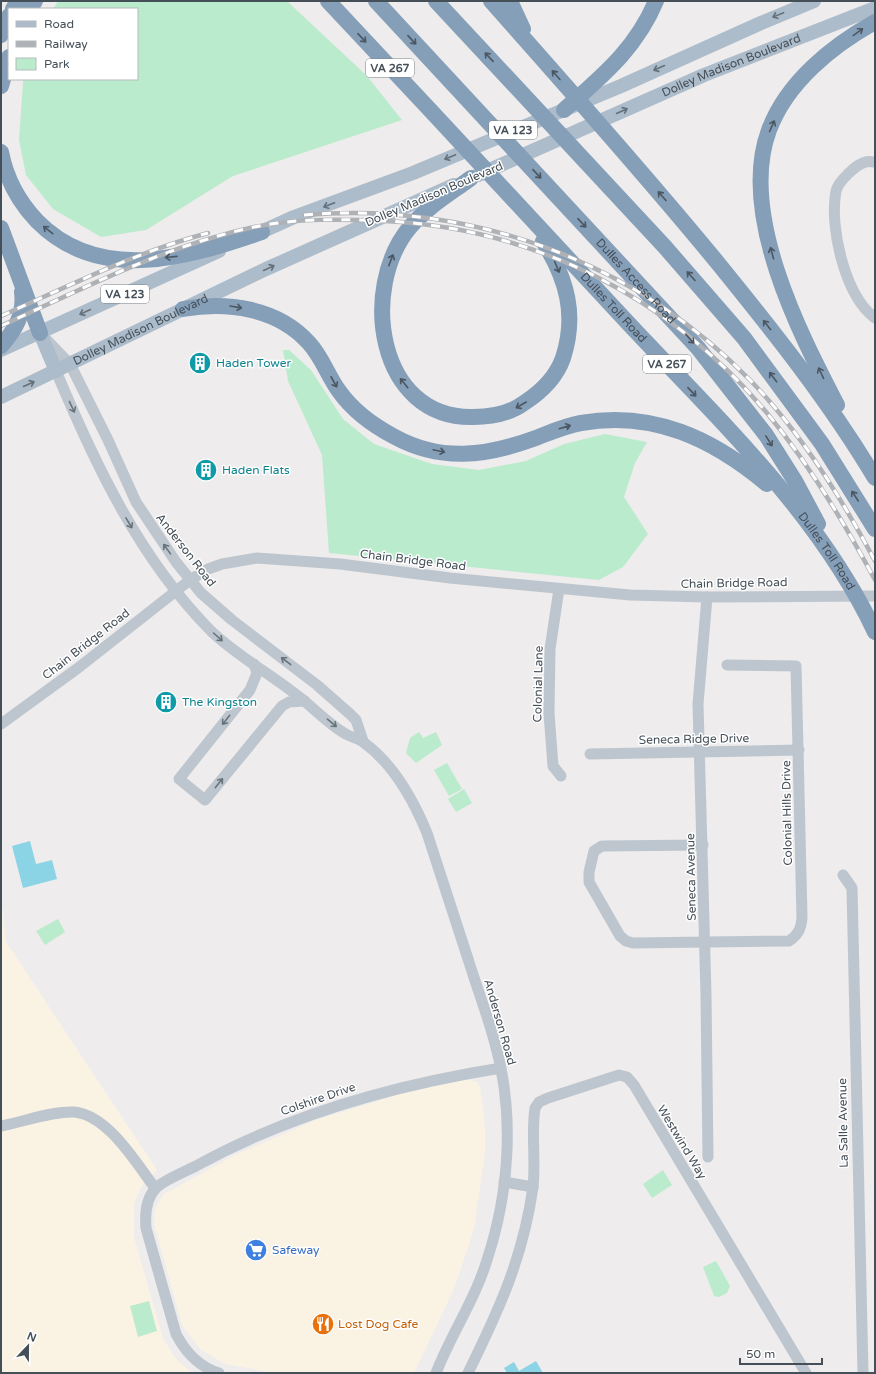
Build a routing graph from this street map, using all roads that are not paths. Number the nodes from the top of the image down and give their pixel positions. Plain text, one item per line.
1 (376, 1) edge
2 (436, 1) edge
3 (491, 1) edge
4 (510, 1) edge
5 (656, 1) edge
6 (814, 1) edge
7 (330, 4) edge
8 (875, 8) edge
9 (8, 18) edge
10 (875, 22) edge
11 (1, 35) edge
12 (540, 56) junction
13 (8, 61) edge
14 (1, 86) edge
15 (564, 110) junction
16 (1, 152) edge
17 (875, 162) edge
18 (471, 178) junction
19 (517, 205) junction
20 (1, 228) edge
21 (262, 232) junction
22 (20, 279) junction
23 (183, 309) junction
24 (875, 318) edge
25 (40, 333) junction
26 (1, 346) edge
27 (1, 350) edge
28 (70, 364) junction
29 (56, 371) junction
30 (1, 397) edge
31 (873, 474) edge
32 (807, 523) junction
33 (875, 529) edge
34 (834, 557) junction
35 (190, 580) junction
36 (559, 589) junction
37 (176, 590) junction
38 (855, 592) joint
39 (875, 596) edge
40 (707, 597) junction
41 (874, 630) edge
42 (254, 664) junction
43 (727, 665) dead end
44 (305, 701) junction
45 (1, 724) edge
46 (363, 741) junction
47 (799, 750) junction
48 (700, 751) junction
49 (590, 754) dead end
50 (561, 776) dead end
51 (703, 845) junction
52 (843, 875) dead end
53 (705, 942) junction
54 (501, 1068) junction
55 (1, 1126) edge
56 (708, 1157) dead end
57 (504, 1182) junction
58 (533, 1187) junction
59 (156, 1188) junction
60 (220, 1373) edge
61 (436, 1373) edge
62 (468, 1373) edge
63 (806, 1373) edge
64 (863, 1373) edge

1 -> 34 highway, Dulles Access Road
33 -> 2 highway
3 - 12 highway
4 - 12 highway
5 - 15 highway
6 -> 15 main road, Dolley Madison Boulevard / VA 123
7 -> 19 highway, Dulles Toll Road / VA 267
18 -> 8 main road, Dolley Madison Boulevard / VA 123
9 - 11 highway
31 -> 10 highway
31 -> 12 highway
13 - 14 highway
15 -> 21 main road, Dolley Madison Boulevard / VA 123
21 -> 16 highway
17 - 24 street
19 -> 18 highway
23 -> 18 main road, Dolley Madison Boulevard / VA 123
19 -> 32 highway, Dulles Toll Road / VA 267
20 - 22 highway
21 -> 25 main road, Dolley Madison Boulevard / VA 123
22 - 25 highway
22 - 26 highway
23 - 28 main road, Dolley Madison Boulevard / VA 123
23 -> 32 highway
25 - 27 main road, Dolley Madison Boulevard / VA 123
25 - 28 street, Anderson Road
25 - 29 main road
28 - 29 main road, Dolley Madison Boulevard / VA 123
35 -> 28 street, Anderson Road
30 -> 29 main road, Dolley Madison Boulevard / VA 123
29 -> 37 street, Anderson Road
32 - 34 highway, Dulles Toll Road / VA 267
34 - 38 highway, Dulles Access Road
35 - 36 street, Chain Bridge Road
35 - 37 street, Chain Bridge Road
46 -> 35 street, Anderson Road
36 - 40 street, Chain Bridge Road
36 - 50 street, Colonial Lane
37 -> 42 street, Anderson Road
37 - 45 street, Chain Bridge Road
38 - 41 highway, Dulles Toll Road
39 - 40 street, Chain Bridge Road
40 - 48 street, Seneca Avenue
42 - 44 street, Anderson Road
42 -> 44 street
43 - 47 street, Colonial Hills Drive
44 -> 46 street, Anderson Road
46 - 54 street, Anderson Road
47 - 48 street, Seneca Ridge Drive
47 - 53 street, Colonial Hills Drive
48 - 49 street, Seneca Ridge Drive
48 - 51 street, Seneca Avenue
51 - 53 street, Seneca Avenue
51 - 53 street, Colonial Hills Drive
52 - 64 street, La Salle Avenue
53 - 56 street, Seneca Avenue
54 - 57 street, Anderson Road
54 - 59 street, Colshire Drive
55 - 59 street
57 - 58 street
57 - 61 street, Anderson Road
58 - 62 street, Westwind Way
58 - 63 street, Westwind Way
59 - 60 street

